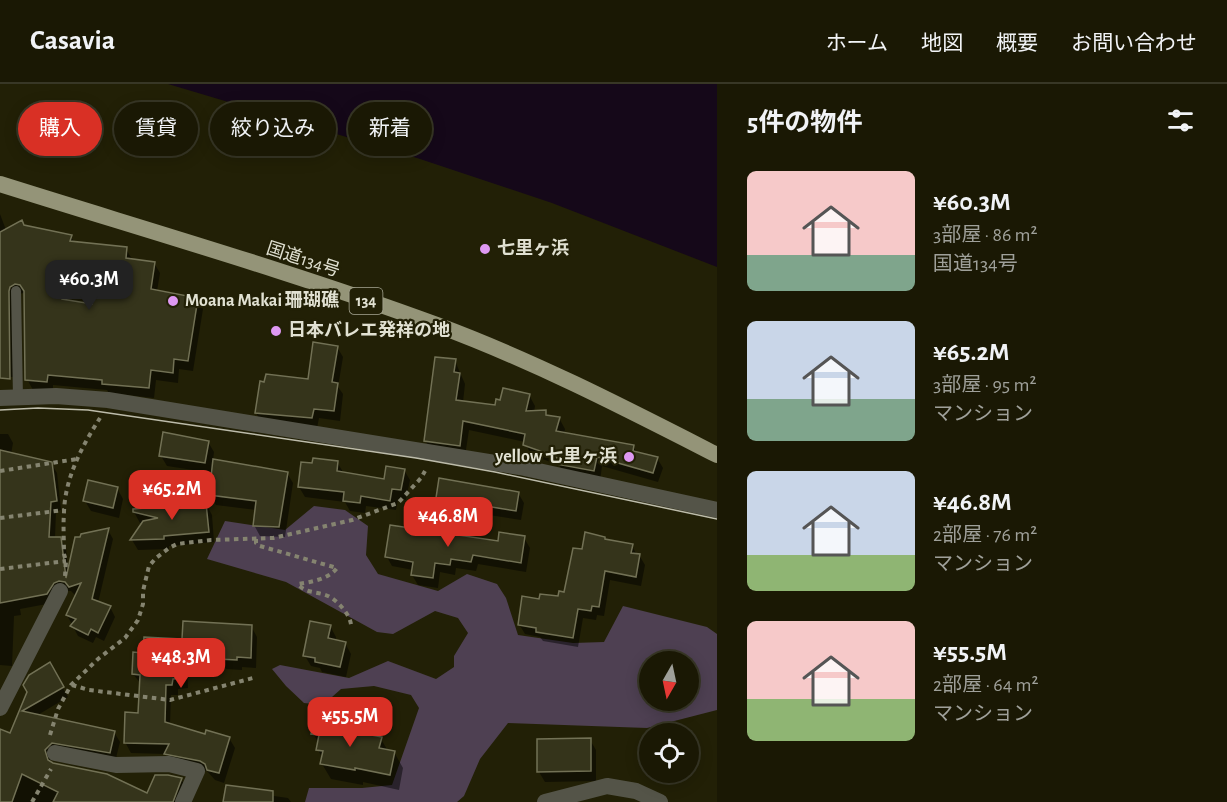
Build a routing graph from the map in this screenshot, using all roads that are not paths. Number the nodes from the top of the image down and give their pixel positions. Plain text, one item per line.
1 (0, 184) edge
2 (16, 291) dead end
3 (0, 398) edge
4 (18, 398) junction
5 (717, 455) edge
6 (717, 510) edge
7 (60, 591) road end
8 (0, 708) edge
9 (55, 753) road end
10 (555, 800) edge
11 (183, 802) edge
12 (660, 802) edge

1 - 5 highway, 国道134号 / 134
2 - 4 lane
3 - 4 street
4 - 6 street
7 - 8 street
9 - 11 street
10 - 12 street

